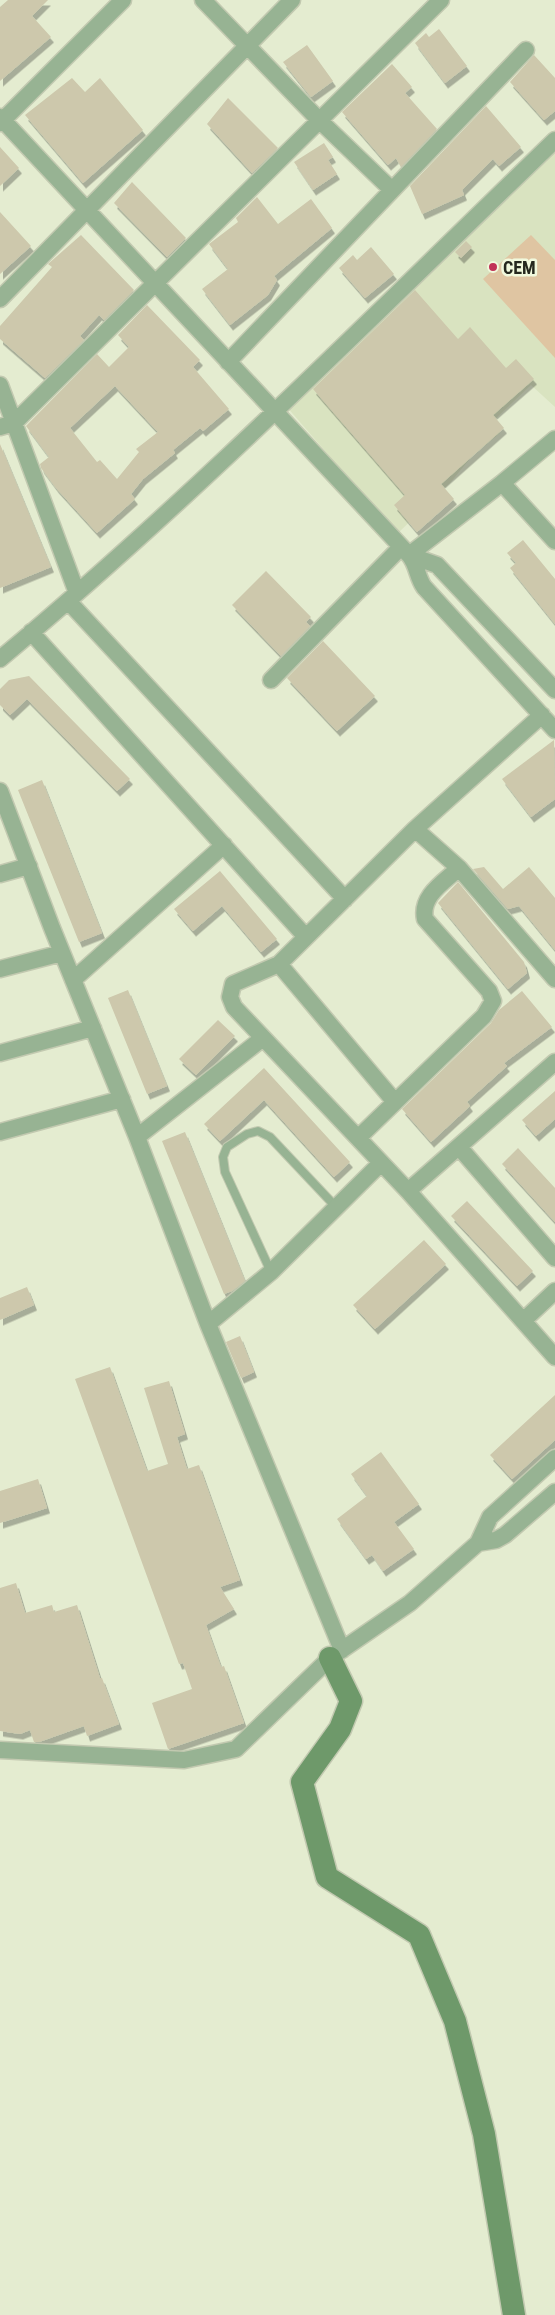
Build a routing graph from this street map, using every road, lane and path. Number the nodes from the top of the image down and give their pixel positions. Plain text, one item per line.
1 (123, 0) edge
2 (203, 0) edge
3 (292, 0) edge
4 (441, 0) edge
5 (247, 47) junction
6 (526, 50) dead end
7 (1, 120) edge
8 (319, 120) junction
9 (555, 140) edge
10 (392, 190) junction
11 (87, 211) junction
12 (155, 284) junction
13 (0, 299) edge
14 (228, 362) junction
15 (0, 385) edge
16 (274, 412) junction
17 (7, 425) edge
18 (555, 439) edge
19 (502, 483) junction
20 (555, 541) edge
21 (408, 554) junction
22 (72, 597) junction
23 (32, 632) junction
24 (0, 658) edge
25 (271, 680) dead end
26 (555, 690) edge
27 (542, 715) junction
28 (555, 730) edge
29 (0, 791) edge
30 (416, 829) junction
31 (224, 845) junction
32 (29, 866) junction
33 (459, 868) junction
34 (0, 874) edge
35 (345, 899) junction
36 (306, 937) junction
37 (62, 953) junction
38 (279, 964) junction
39 (0, 969) edge
40 (555, 979) edge
41 (73, 980) junction
42 (93, 1028) junction
43 (263, 1038) junction
44 (0, 1053) edge
45 (555, 1062) edge
46 (122, 1099) junction
47 (395, 1102) junction
48 (0, 1132) edge
49 (137, 1137) junction
50 (358, 1138) junction
51 (459, 1147) junction
52 (381, 1163) junction
53 (408, 1191) junction
54 (336, 1207) junction
55 (555, 1258) edge
56 (271, 1272) junction
57 (555, 1290) edge
58 (523, 1322) junction
59 (208, 1324) junction
60 (555, 1357) edge
61 (555, 1458) edge
62 (555, 1492) edge
63 (478, 1543) junction
64 (336, 1654) junction
65 (0, 1750) edge
66 (514, 2315) edge

1 - 7 street
2 - 5 street
3 - 5 street
4 - 8 street
5 - 8 street
5 - 11 street
6 - 10 street
7 - 11 street
8 - 10 street
8 - 12 street
9 - 16 street
10 - 14 street
11 - 12 street
11 - 13 street
12 - 14 street
12 - 17 street
14 - 16 street
15 - 17 street
16 - 21 street
16 - 22 street
17 - 22 street
18 - 19 street
19 - 20 street
19 - 21 street
21 - 25 street
21 - 26 street
21 - 27 street
22 - 23 street
22 - 35 street
23 - 24 street
23 - 31 street
27 - 28 street
27 - 30 street
29 - 32 street
30 - 33 street
30 - 35 street
31 - 36 street
31 - 41 street
32 - 34 street
32 - 37 street
33 - 40 street
33 - 47 street
35 - 36 street
36 - 38 street
37 - 39 street
37 - 41 street
38 - 43 street
38 - 47 street
41 - 42 street
42 - 44 street
42 - 46 street
43 - 49 street
43 - 50 street
45 - 51 street
46 - 48 street
46 - 49 street
47 - 50 street
49 - 59 street
50 - 52 street
51 - 53 street
51 - 55 street
52 - 53 street
52 - 54 street
53 - 58 street
54 - 56 street
54 - 56 lane
56 - 59 street
57 - 58 street
58 - 60 street
59 - 64 street
61 - 63 street
62 - 63 street
63 - 64 street
64 - 65 street
64 - 66 street

